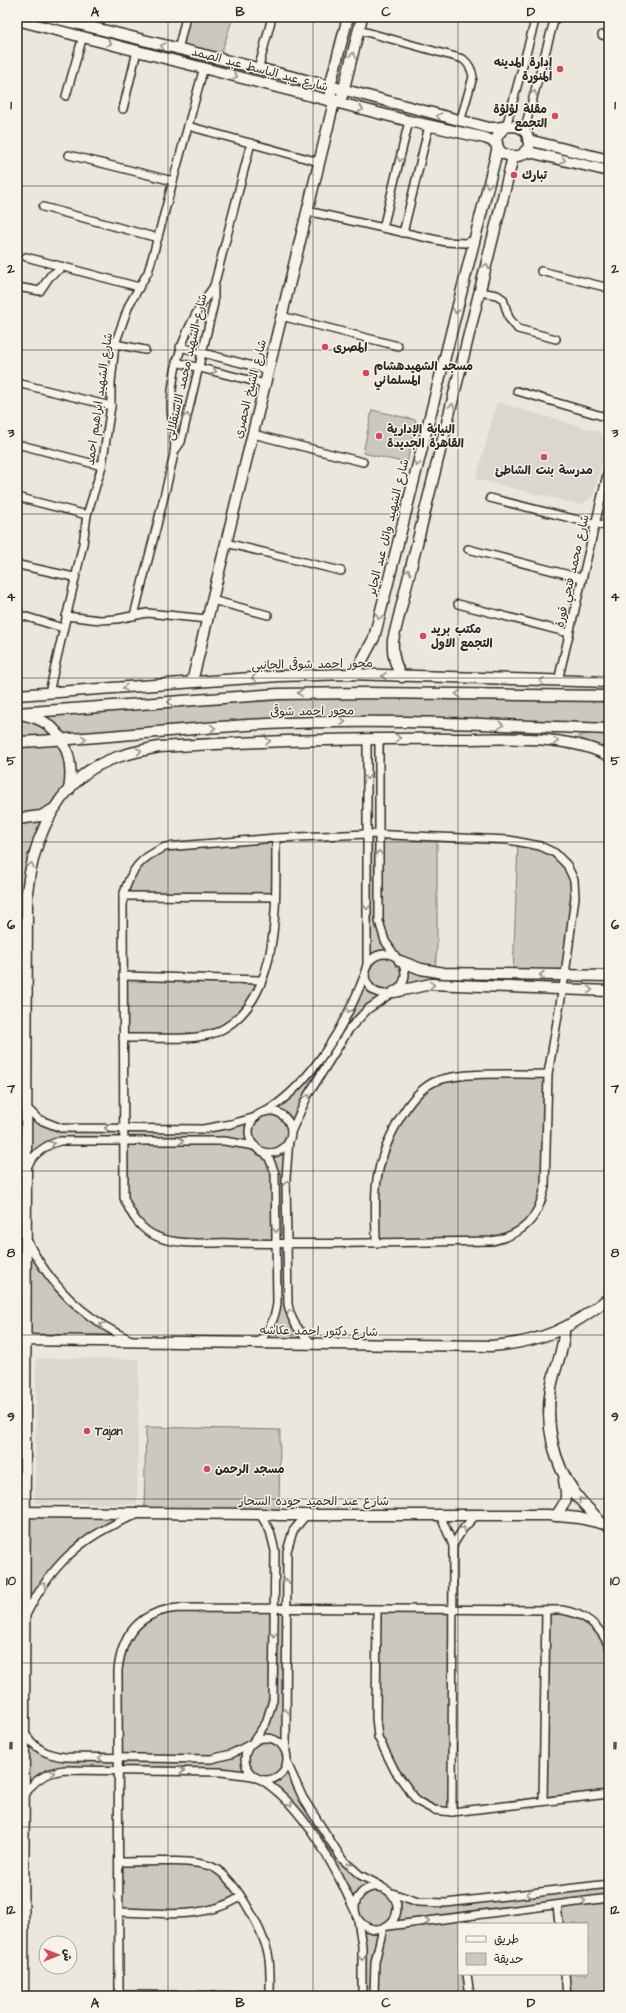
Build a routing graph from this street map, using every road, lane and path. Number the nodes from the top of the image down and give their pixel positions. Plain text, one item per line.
1 (50, 17) edge
2 (186, 17) edge
3 (272, 17) edge
4 (348, 17) edge
5 (362, 17) edge
6 (536, 17) edge
7 (555, 17) edge
8 (17, 20) edge
9 (359, 30) junction
10 (83, 36) junction
11 (178, 50) junction
12 (137, 51) junction
13 (204, 67) junction
14 (258, 70) junction
15 (330, 86) junction
16 (345, 90) junction
17 (66, 96) dead end
18 (334, 102) junction
19 (123, 109) dead end
20 (409, 121) junction
21 (460, 122) junction
22 (188, 126) junction
23 (429, 126) junction
24 (505, 127) junction
25 (526, 135) junction
26 (251, 143) junction
27 (497, 145) junction
28 (525, 151) junction
29 (69, 155) dead end
30 (514, 157) junction
31 (609, 160) edge
32 (319, 162) junction
33 (609, 171) edge
34 (173, 181) junction
35 (42, 207) dead end
36 (307, 211) junction
37 (384, 228) junction
38 (477, 229) junction
39 (403, 233) junction
40 (495, 233) junction
41 (158, 238) junction
42 (474, 240) junction
43 (26, 257) dead end
44 (63, 267) junction
45 (541, 271) dead end
46 (214, 286) junction
47 (17, 287) edge
48 (139, 287) junction
49 (609, 288) edge
50 (480, 292) junction
51 (281, 316) junction
52 (556, 339) dead end
53 (115, 344) junction
54 (398, 346) dead end
55 (180, 347) junction
56 (145, 350) dead end
57 (203, 353) junction
58 (176, 362) junction
59 (199, 367) junction
60 (268, 370) junction
61 (17, 383) edge
62 (265, 384) junction
63 (517, 391) dead end
64 (111, 406) junction
65 (609, 418) edge
66 (253, 434) junction
67 (17, 444) edge
68 (174, 452) junction
69 (363, 462) dead end
70 (102, 466) junction
71 (609, 466) edge
72 (17, 497) edge
73 (490, 498) dead end
74 (87, 515) junction
75 (594, 524) junction
76 (609, 527) edge
77 (226, 543) junction
78 (468, 549) dead end
79 (19, 565) dead end
80 (341, 570) dead end
81 (74, 578) junction
82 (581, 578) junction
83 (385, 592) junction
84 (402, 596) junction
85 (212, 600) junction
86 (458, 604) dead end
87 (17, 614) edge
88 (268, 615) dead end
89 (66, 616) junction
90 (134, 616) junction
91 (208, 619) junction
92 (63, 628) junction
93 (569, 633) junction
94 (350, 674) junction
95 (402, 677) junction
96 (439, 678) junction
97 (192, 682) junction
98 (558, 682) junction
99 (609, 682) edge
100 (49, 693) junction
101 (439, 694) junction
102 (17, 695) edge
103 (609, 696) edge
104 (17, 713) edge
105 (476, 724) junction
106 (609, 729) edge
107 (367, 738) junction
108 (379, 738) junction
109 (476, 739) junction
110 (62, 740) junction
111 (17, 742) edge
112 (609, 756) edge
113 (69, 790) junction
114 (54, 809) junction
115 (17, 819) edge
116 (366, 834) junction
117 (379, 834) junction
118 (276, 838) junction
119 (123, 896) junction
120 (275, 897) junction
121 (22, 916) edge
122 (398, 959) junction
123 (366, 966) junction
124 (365, 974) junction
125 (565, 975) junction
126 (123, 976) junction
127 (609, 976) edge
128 (261, 980) junction
129 (562, 989) junction
130 (609, 991) edge
131 (392, 993) junction
132 (123, 1038) junction
133 (548, 1074) junction
134 (26, 1107) junction
135 (265, 1112) junction
136 (256, 1117) junction
137 (122, 1128) junction
138 (291, 1132) junction
139 (289, 1139) junction
140 (122, 1141) junction
141 (255, 1146) junction
142 (264, 1152) junction
143 (26, 1171) junction
144 (21, 1214) edge
145 (26, 1237) junction
146 (376, 1243) junction
147 (276, 1244) junction
148 (287, 1244) junction
149 (609, 1298) edge
150 (564, 1329) junction
151 (21, 1340) edge
152 (137, 1342) junction
153 (257, 1343) junction
154 (312, 1343) junction
155 (564, 1476) junction
156 (21, 1512) edge
157 (144, 1512) junction
158 (260, 1514) junction
159 (307, 1514) junction
160 (440, 1515) junction
161 (476, 1515) junction
162 (556, 1516) junction
163 (605, 1524) edge
164 (453, 1544) junction
165 (274, 1609) junction
166 (286, 1609) junction
167 (377, 1610) junction
168 (453, 1610) junction
169 (546, 1610) junction
170 (24, 1619) junction
171 (609, 1646) edge
172 (20, 1679) edge
173 (24, 1731) junction
174 (251, 1744) junction
175 (286, 1750) junction
176 (119, 1758) junction
177 (287, 1763) junction
178 (119, 1771) junction
179 (253, 1776) junction
180 (260, 1779) junction
181 (609, 1794) edge
182 (23, 1797) junction
183 (543, 1801) junction
184 (452, 1812) junction
185 (119, 1862) junction
186 (609, 1884) edge
187 (381, 1886) junction
188 (392, 1893) junction
189 (241, 1897) junction
190 (609, 1898) edge
191 (20, 1900) edge
192 (557, 1904) junction
193 (354, 1909) junction
194 (119, 1912) junction
195 (358, 1919) junction
196 (459, 1921) edge
197 (559, 1923) edge
198 (386, 1927) junction
199 (467, 1975) edge
200 (565, 1975) edge
201 (119, 1995) edge
202 (23, 1996) edge
203 (270, 1996) edge
204 (362, 1996) edge
205 (374, 1996) edge
206 (470, 1996) edge
207 (567, 1996) edge

11 -> 1 street, شارع عبد الباسط عبد الصمد
2 - 11 street
3 - 14 street
4 - 15 street, شارع الشيخ الحصرى
5 - 9 street, شارع الشيخ الحصرى
6 - 24 street
25 -> 7 street
8 - 10 street, شارع عبد الباسط عبد الصمد
16 -> 9 street, شارع الشيخ الحصرى
9 - 21 street
10 -> 12 street, شارع عبد الباسط عبد الصمد
10 - 17 street
11 - 14 street, شارع عبد الباسط عبد الصمد
12 - 13 street, شارع عبد الباسط عبد الصمد
12 - 19 street
13 -> 18 street, شارع عبد الباسط عبد الصمد
13 - 22 street, شارع الشهيد ابراهيم احمد
14 - 15 street, شارع عبد الباسط عبد الصمد
15 - 16 street, شارع عبد الباسط عبد الصمد
15 - 18 street, شارع الشيخ الحصرى
16 - 18 street, شارع الشيخ الحصرى
21 -> 16 street, شارع عبد الباسط عبد الصمد
18 -> 20 street, شارع عبد الباسط عبد الصمد
18 - 32 street, شارع الشيخ الحصرى
20 - 23 street, شارع عبد الباسط عبد الصمد
20 -> 37 street
21 - 24 street, شارع عبد الباسط عبد الصمد
22 - 26 street
22 - 34 street, شارع الشهيد ابراهيم احمد
23 - 27 street, شارع عبد الباسط عبد الصمد
23 - 39 street
24 - 25 street
24 - 27 street
25 - 28 street
25 - 31 street
26 - 32 street
26 - 46 street, شارع الشهيد محمد الاستقلالى
27 - 30 street
27 -> 38 street, شارع الشهيد وائل عبد الجابر
28 - 30 street
28 -> 33 street
29 - 34 street
30 - 40 street
32 - 36 street, شارع الشيخ الحصرى
34 - 41 street, شارع الشهيد ابراهيم احمد
35 - 41 street
36 - 37 street
36 - 51 street, شارع الشيخ الحصرى
37 - 39 street
38 - 40 street
38 - 42 street, شارع الشهيد وائل عبد الجابر
39 - 42 street
50 -> 40 street
41 - 48 street, شارع الشهيد ابراهيم احمد
42 -> 83 street, شارع الشهيد وائل عبد الجابر
43 - 44 street
44 - 47 street
44 - 48 street
45 - 49 street
46 - 55 street, شارع الشهيد محمد الاستقلالى
46 - 57 street, شارع الشهيد محمد الاستقلالى
48 - 53 street, شارع الشهيد ابراهيم احمد
50 - 52 street
84 -> 50 street
51 - 54 street
51 - 60 street, شارع الشيخ الحصرى
53 - 56 street
53 - 64 street, شارع الشهيد ابراهيم احمد
55 - 57 street
55 - 58 street, شارع الشهيد محمد الاستقلالى
57 - 59 street, شارع الشهيد محمد الاستقلالى
57 - 60 street
58 - 59 street
58 - 68 street, شارع الشهيد محمد الاستقلالى
59 -> 62 street
68 -> 59 street, شارع الشهيد محمد الاستقلالى
60 - 62 street, شارع الشيخ الحصرى
61 - 64 street
62 - 66 street, شارع الشيخ الحصرى
63 - 65 street
64 - 70 street, شارع الشهيد ابراهيم احمد
66 - 69 street
66 - 77 street, شارع الشيخ الحصرى
67 - 70 street
68 - 90 street, شارع الشهيد محمد الاستقلالى
70 - 74 street, شارع الشهيد ابراهيم احمد
71 - 75 street, شارع محمد فتحي قورة
72 - 74 street
73 - 75 street
74 - 81 street, شارع الشهيد ابراهيم احمد
75 - 76 street
75 - 82 street, شارع محمد فتحي قورة
77 - 80 street
77 - 85 street, شارع الشيخ الحصرى
78 - 82 street
79 - 81 street
81 - 89 street, شارع الشهيد ابراهيم احمد
82 - 93 street, شارع محمد فتحي قورة
83 - 84 street
83 -> 94 street, شارع الشهيد وائل عبد الجابر
84 - 95 street
85 - 88 street
85 - 91 street, شارع الشيخ الحصرى
86 - 93 street
87 - 92 street
89 - 90 street
89 - 92 street, شارع الشهيد ابراهيم احمد
90 - 91 street
91 - 97 street, شارع الشيخ الحصرى
92 - 100 street, شارع الشهيد ابراهيم احمد
93 - 98 street, شارع محمد فتحي قورة
95 -> 94 street, محور احمد شوقى الجانبى
94 -> 97 street, محور احمد شوقى الجانبى
95 - 96 street, محور احمد شوقى الجانبى
98 -> 96 street, محور احمد شوقى الجانبى
96 - 101 street
97 -> 100 street, محور احمد شوقى الجانبى
98 - 99 street, محور احمد شوقى الجانبى
100 - 102 street, محور احمد شوقى الجانبى
103 -> 101 street, محور احمد شوقى
101 -> 104 street, محور احمد شوقى
104 - 110 street
105 -> 106 street, محور احمد شوقى
105 - 109 street
110 -> 105 street, محور احمد شوقى
107 - 108 street
113 -> 107 street
107 -> 116 street
108 -> 109 street
108 - 117 street
109 -> 112 street
110 - 111 street, محور احمد شوقى
110 - 113 street
113 - 114 street
114 - 115 street
121 -> 114 street
116 - 117 street
116 - 118 street
116 -> 123 street
122 -> 117 street
117 - 125 street
118 - 119 street
118 - 120 street
119 - 120 street
119 - 126 street
120 - 128 street
121 - 134 street
122 - 123 street
125 -> 122 street
122 - 131 street
123 - 124 street
124 - 131 street
124 -> 135 street
125 - 127 street
125 - 129 street
126 - 128 street
126 - 132 street
128 - 132 street
129 -> 130 street
131 -> 129 street
129 - 133 street
138 -> 131 street
132 - 137 street
133 - 146 street
133 - 146 street
137 -> 134 street
134 - 143 street
135 - 136 street
135 - 138 street
136 - 137 street
136 - 141 street
137 - 140 street
138 - 139 street
139 - 142 street
148 -> 139 street
140 -> 141 street
143 -> 140 street
140 - 147 street
141 - 142 street
142 -> 147 street
143 - 144 street
144 - 145 street
145 - 151 street
152 -> 145 street
146 - 148 street
147 - 148 street
147 - 153 street
154 -> 148 street
149 - 150 street, شارع دكتور احمد عكاشه
150 - 154 street, شارع دكتور احمد عكاشه
150 - 155 street
151 - 152 street, شارع دكتور احمد عكاشه
151 - 156 street
152 - 153 street, شارع دكتور احمد عكاشه
153 - 154 street, شارع دكتور احمد عكاشه
155 - 162 street
163 -> 155 street
156 - 157 street, شارع عبد الحميد جوده السحار
156 - 170 street
157 - 158 street, شارع عبد الحميد جوده السحار
170 -> 157 street
158 - 159 street, شارع عبد الحميد جوده السحار
158 - 165 street
159 - 160 street, شارع عبد الحميد جوده السحار
166 -> 159 street
160 - 161 street, شارع عبد الحميد جوده السحار
160 - 164 street
161 - 162 street, شارع عبد الحميد جوده السحار
164 -> 161 street
162 - 163 street, شارع عبد الحميد جوده السحار
164 - 168 street
165 - 166 street
165 -> 174 street
165 - 176 street
166 - 167 street
175 -> 166 street
167 - 168 street
167 - 184 street
168 - 169 street
168 - 184 street
169 - 171 street
169 - 183 street
170 - 172 street
172 - 173 street
176 -> 173 street
173 - 182 street
174 - 175 street
174 - 176 street
174 - 179 street
175 - 177 street
176 - 178 street
177 - 180 street
187 -> 177 street
178 -> 179 street
182 -> 178 street
178 - 185 street
179 - 180 street
180 -> 193 street
181 - 183 street
182 - 191 street
183 - 184 street
185 - 189 street
185 - 194 street
186 -> 188 street
187 - 188 street
187 - 193 street
188 - 198 street
189 - 194 street
189 - 203 street
192 -> 190 street
191 - 202 street
192 - 196 street
192 - 197 street
193 - 195 street
194 - 201 street
195 - 198 street
195 -> 204 street
198 -> 196 street
198 - 205 street
199 - 206 street
200 - 207 street
201 - 203 street

